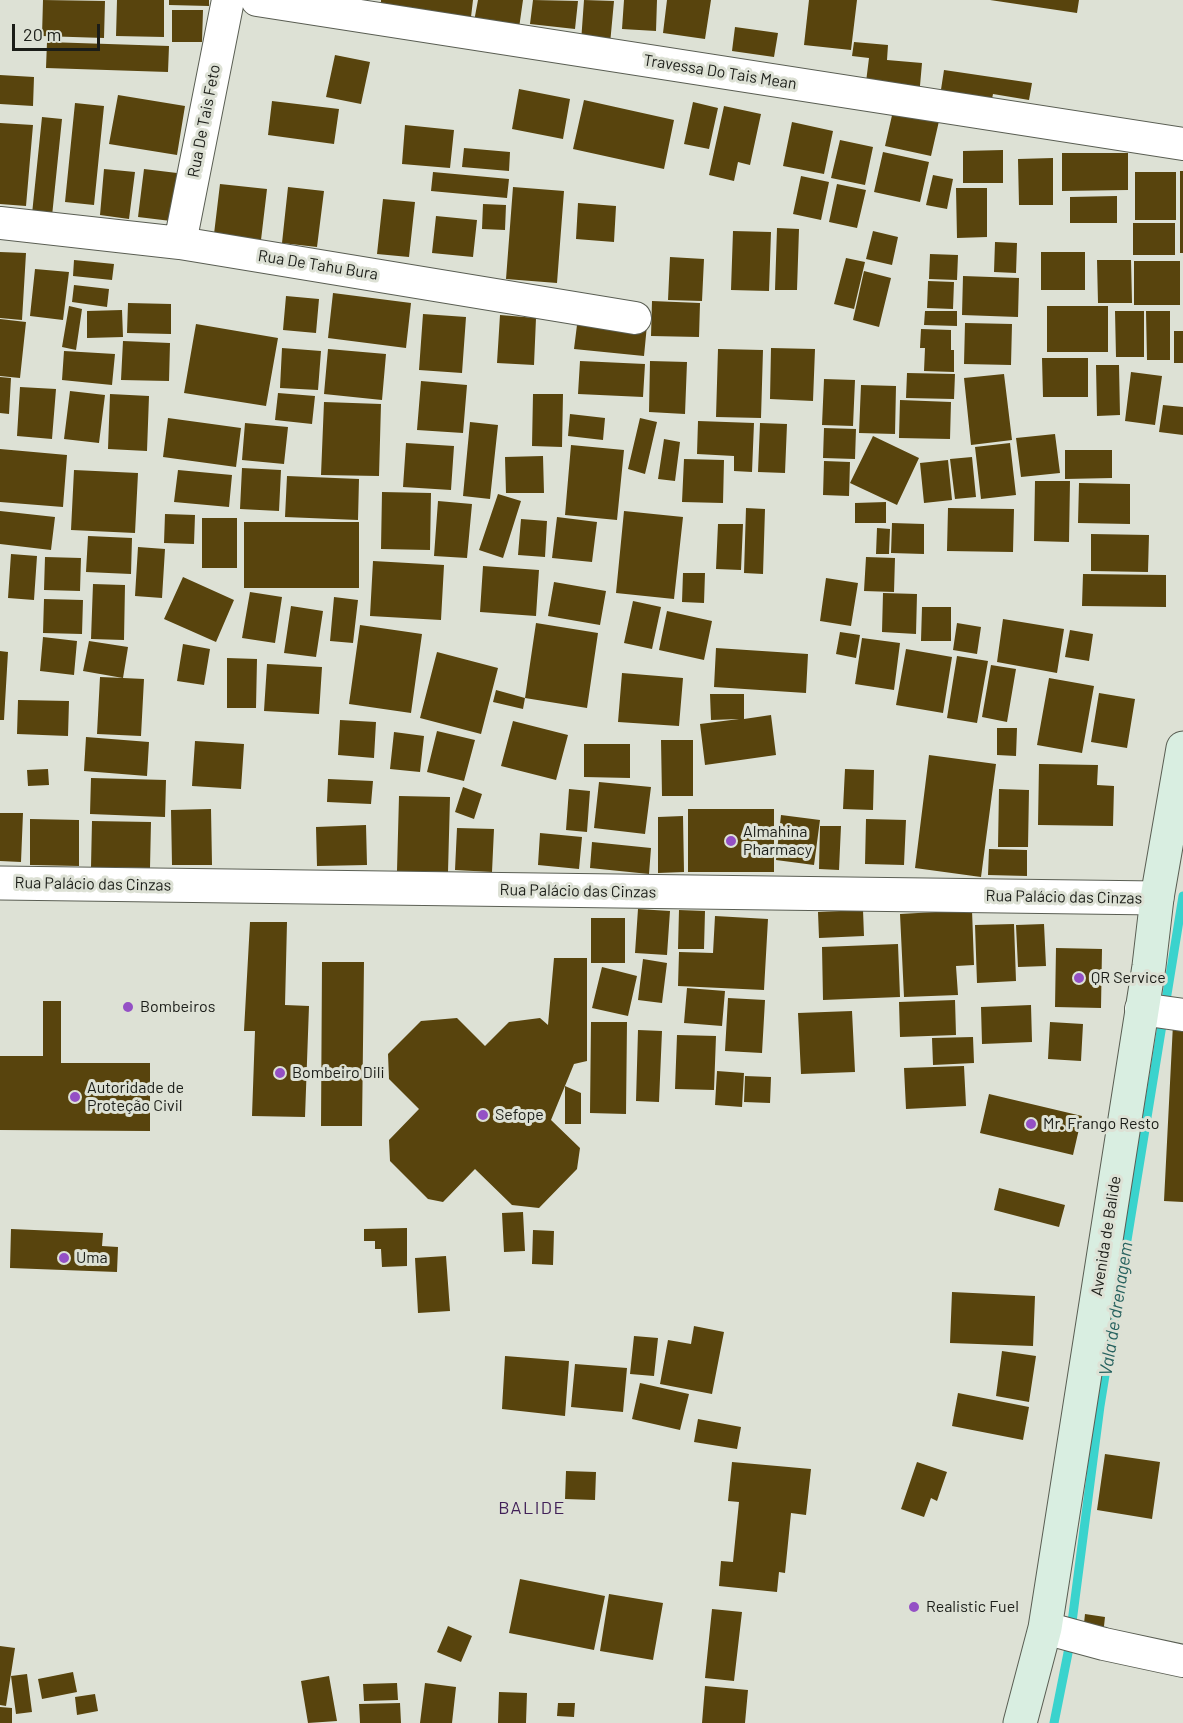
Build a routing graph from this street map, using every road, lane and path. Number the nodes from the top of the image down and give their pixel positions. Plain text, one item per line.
1 (228, 0) edge
2 (256, 0) edge
3 (1183, 144) edge
4 (0, 223) edge
5 (180, 243) junction
6 (635, 318) dead end
7 (1183, 748) edge
8 (0, 883) edge
9 (1157, 898) junction
10 (1163, 1012) edge
11 (1045, 1628) junction
12 (1183, 1661) edge
13 (1020, 1723) edge

1 - 5 street, Rua De Tais Feto
2 - 3 street, Travessa Do Tais Mean
4 - 5 street, Rua De Tahu Bura
5 - 6 street, Rua De Tahu Bura
7 - 9 main road, Avenida de Balide
8 - 9 street, Rua Palácio das Cinzas
9 - 10 main road, Avenida de Balide
10 - 11 main road, Avenida de Balide
11 - 12 street
11 - 13 main road, Avenida de Balide

